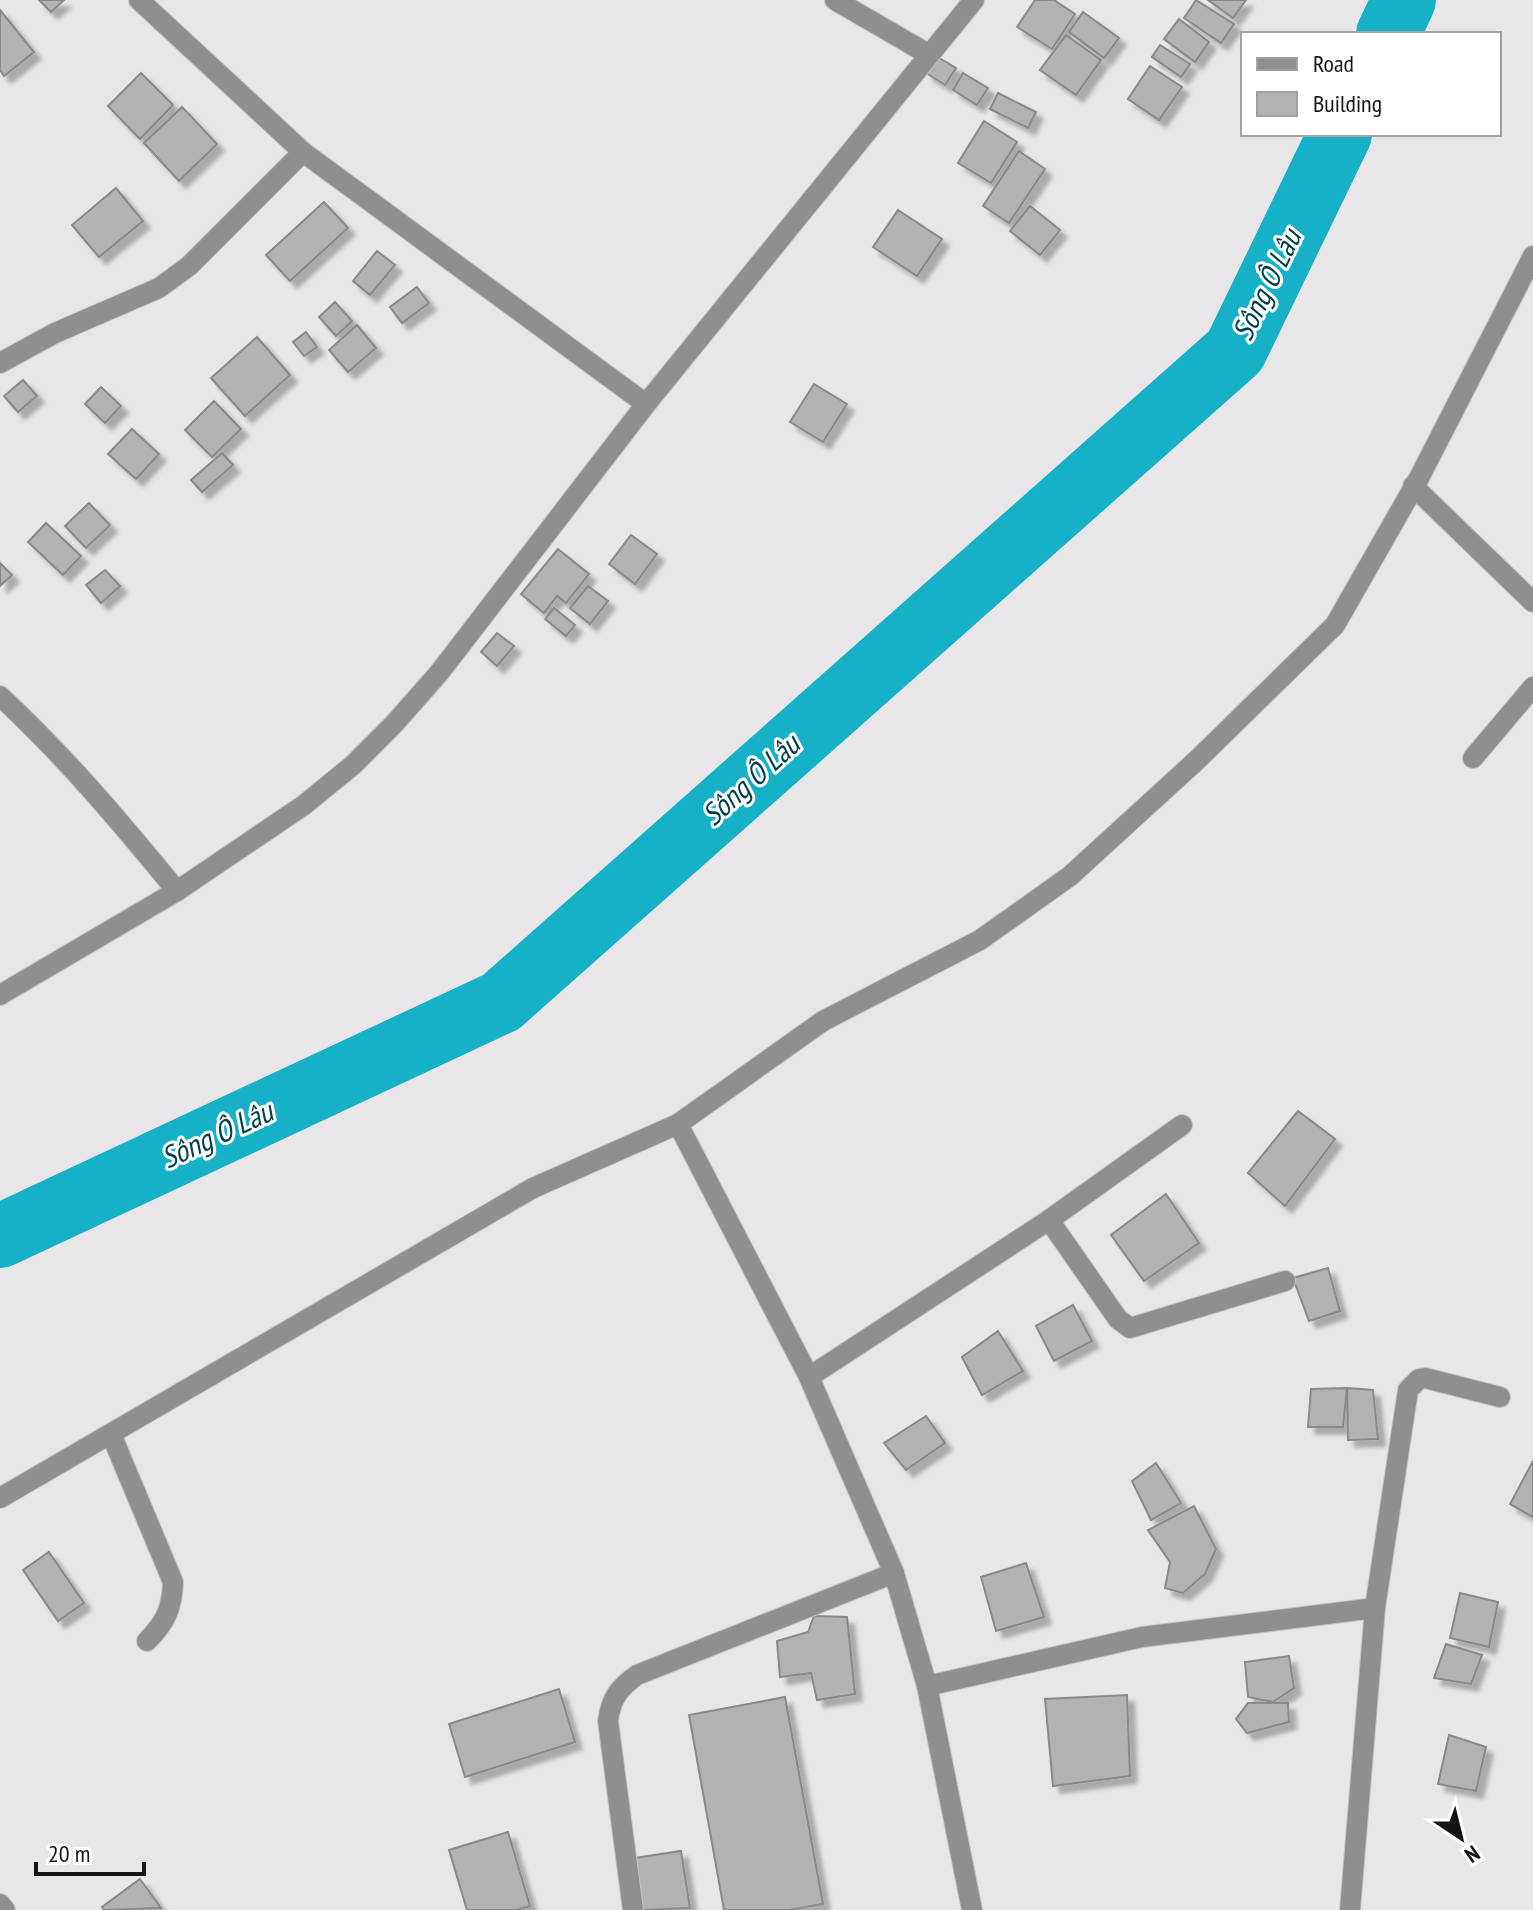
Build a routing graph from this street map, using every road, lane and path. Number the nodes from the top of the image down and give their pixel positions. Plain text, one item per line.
1 (139, 0) edge
2 (835, 0) edge
3 (974, 0) edge
4 (928, 54) junction
5 (303, 152) junction
6 (1533, 256) edge
7 (0, 363) edge
8 (646, 404) junction
9 (1413, 486) junction
10 (1533, 602) edge
11 (1533, 687) edge
12 (0, 696) edge
13 (1473, 758) dead end
14 (177, 891) junction
15 (0, 995) edge
16 (678, 1124) junction
17 (1182, 1125) dead end
18 (1049, 1220) junction
19 (1285, 1281) dead end
20 (809, 1377) junction
21 (1500, 1397) dead end
22 (111, 1434) junction
23 (0, 1498) edge
24 (894, 1573) junction
25 (1375, 1608) junction
26 (147, 1641) dead end
27 (927, 1686) junction
28 (0, 1904) edge
29 (5, 1910) edge
30 (633, 1910) edge
31 (972, 1910) edge
32 (1350, 1910) edge

1 - 5 street
2 - 4 street
3 - 4 street
4 - 8 street
5 - 7 street
5 - 8 street
6 - 9 street
8 - 14 street
9 - 10 street
9 - 16 street
11 - 13 street
12 - 14 street
14 - 15 street
16 - 20 street
16 - 22 street
17 - 18 street
18 - 19 street
18 - 20 street
20 - 24 street
21 - 25 street
22 - 23 street
22 - 26 street
24 - 27 street
24 - 30 street
25 - 27 street
25 - 32 street
27 - 31 street
28 - 29 street

